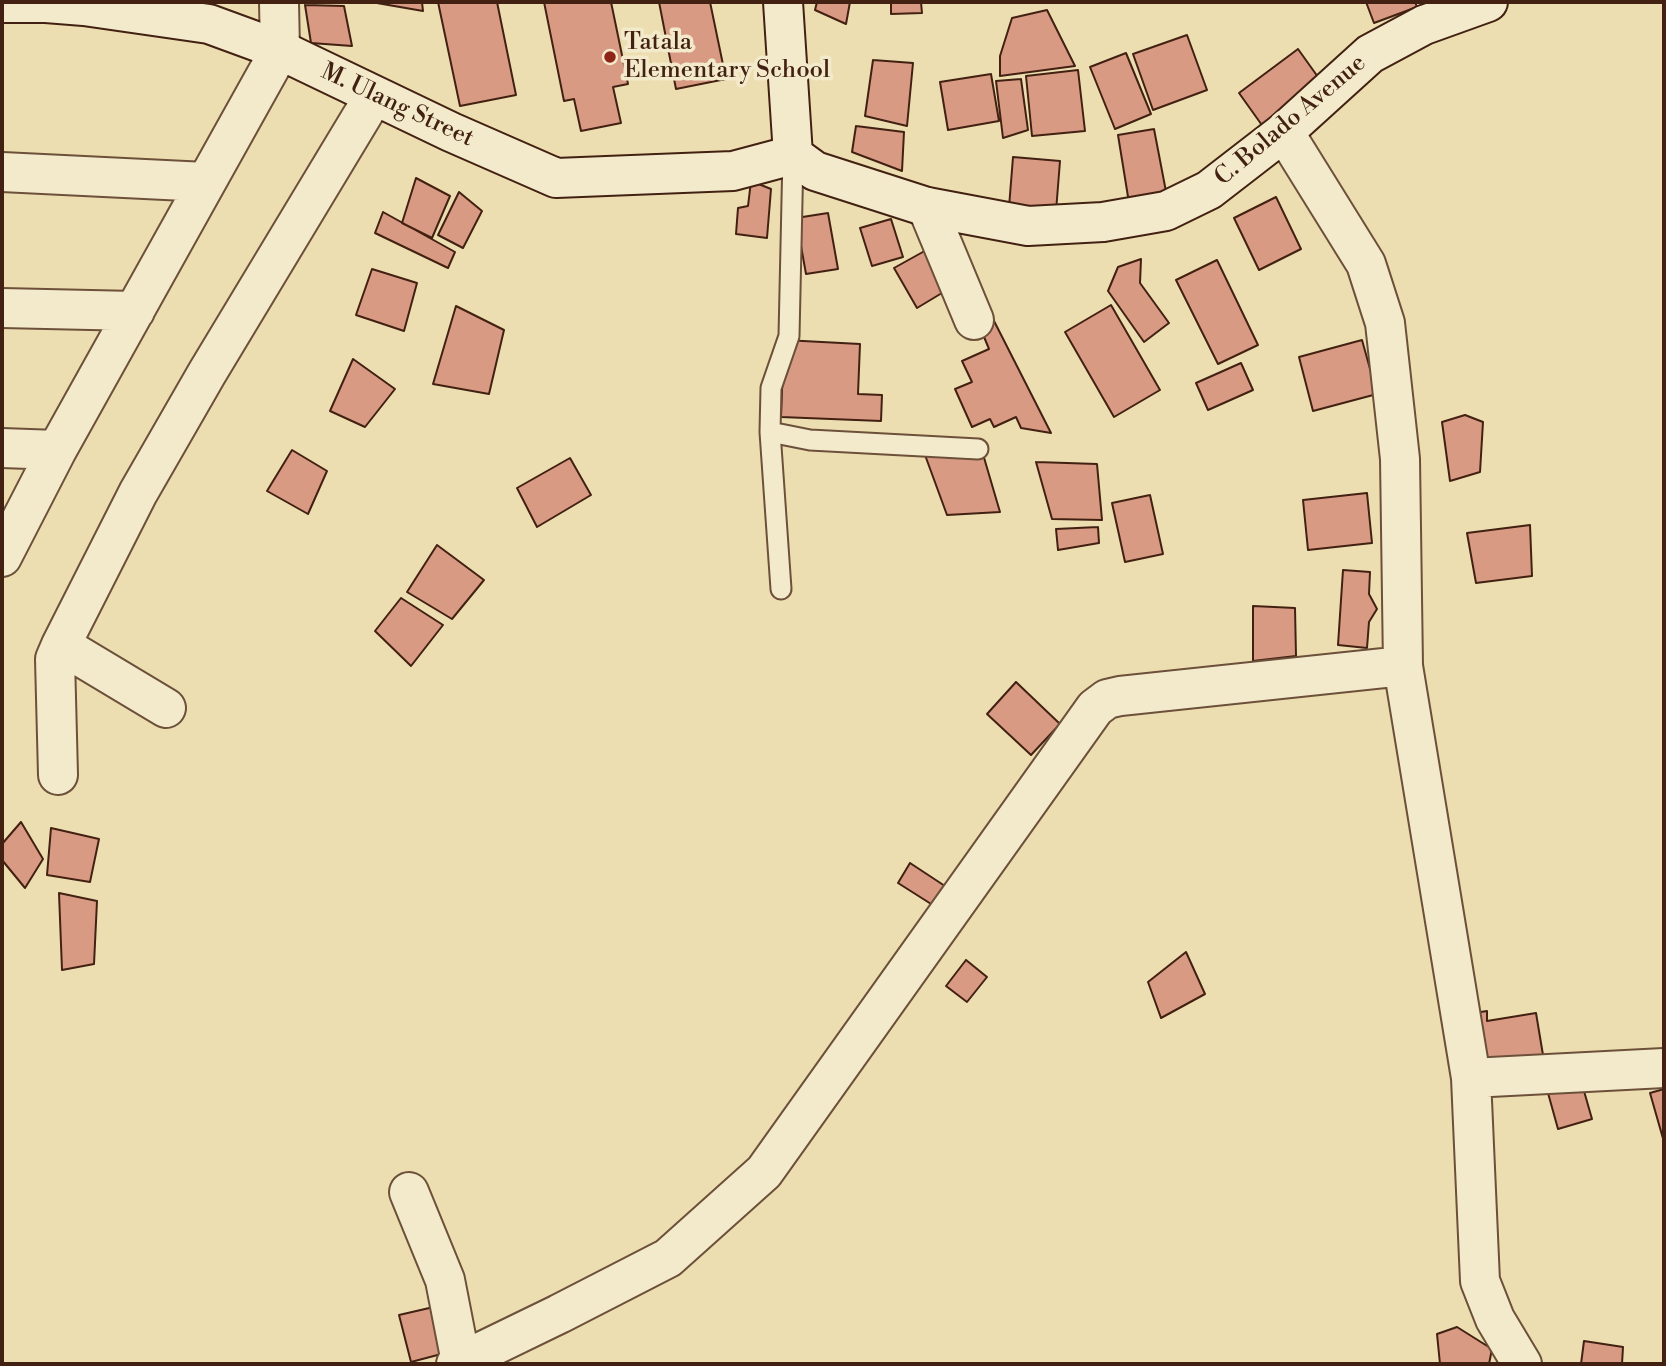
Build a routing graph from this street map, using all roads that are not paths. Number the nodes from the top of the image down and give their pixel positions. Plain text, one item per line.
1 (279, 2) edge
2 (783, 2) edge
3 (1488, 2) edge
4 (2, 3) edge
5 (280, 50) junction
6 (374, 96) junction
7 (1284, 132) junction
8 (793, 155) junction
9 (2, 172) edge
10 (206, 182) junction
11 (926, 207) junction
12 (2, 307) edge
13 (135, 311) junction
14 (974, 320) dead end
15 (770, 432) junction
16 (2, 448) edge
17 (978, 449) dead end
18 (57, 450) junction
19 (2, 557) edge
20 (781, 589) dead end
21 (61, 645) junction
22 (1404, 666) junction
23 (166, 708) dead end
24 (58, 775) dead end
25 (1664, 1068) edge
26 (1471, 1078) junction
27 (409, 1192) dead end
28 (458, 1363) edge
29 (1522, 1364) edge

1 - 5 street
2 - 8 street
3 - 7 street, C. Bolado Avenue
4 - 5 street, M. Ulang Street
5 - 6 street, M. Ulang Street
5 - 10 street
6 - 8 street, M. Ulang Street
6 - 21 street
7 - 11 street, C. Bolado Avenue
7 - 22 street
8 - 11 street, C. Bolado Avenue
8 - 15 lane
9 - 10 street
10 - 13 street
11 - 14 street
12 - 13 street
13 - 18 street
15 - 17 lane
15 - 20 lane
16 - 18 street
18 - 19 street
21 - 23 street
21 - 24 street
22 - 26 street
22 - 28 street
25 - 26 street
26 - 29 street
27 - 28 street

